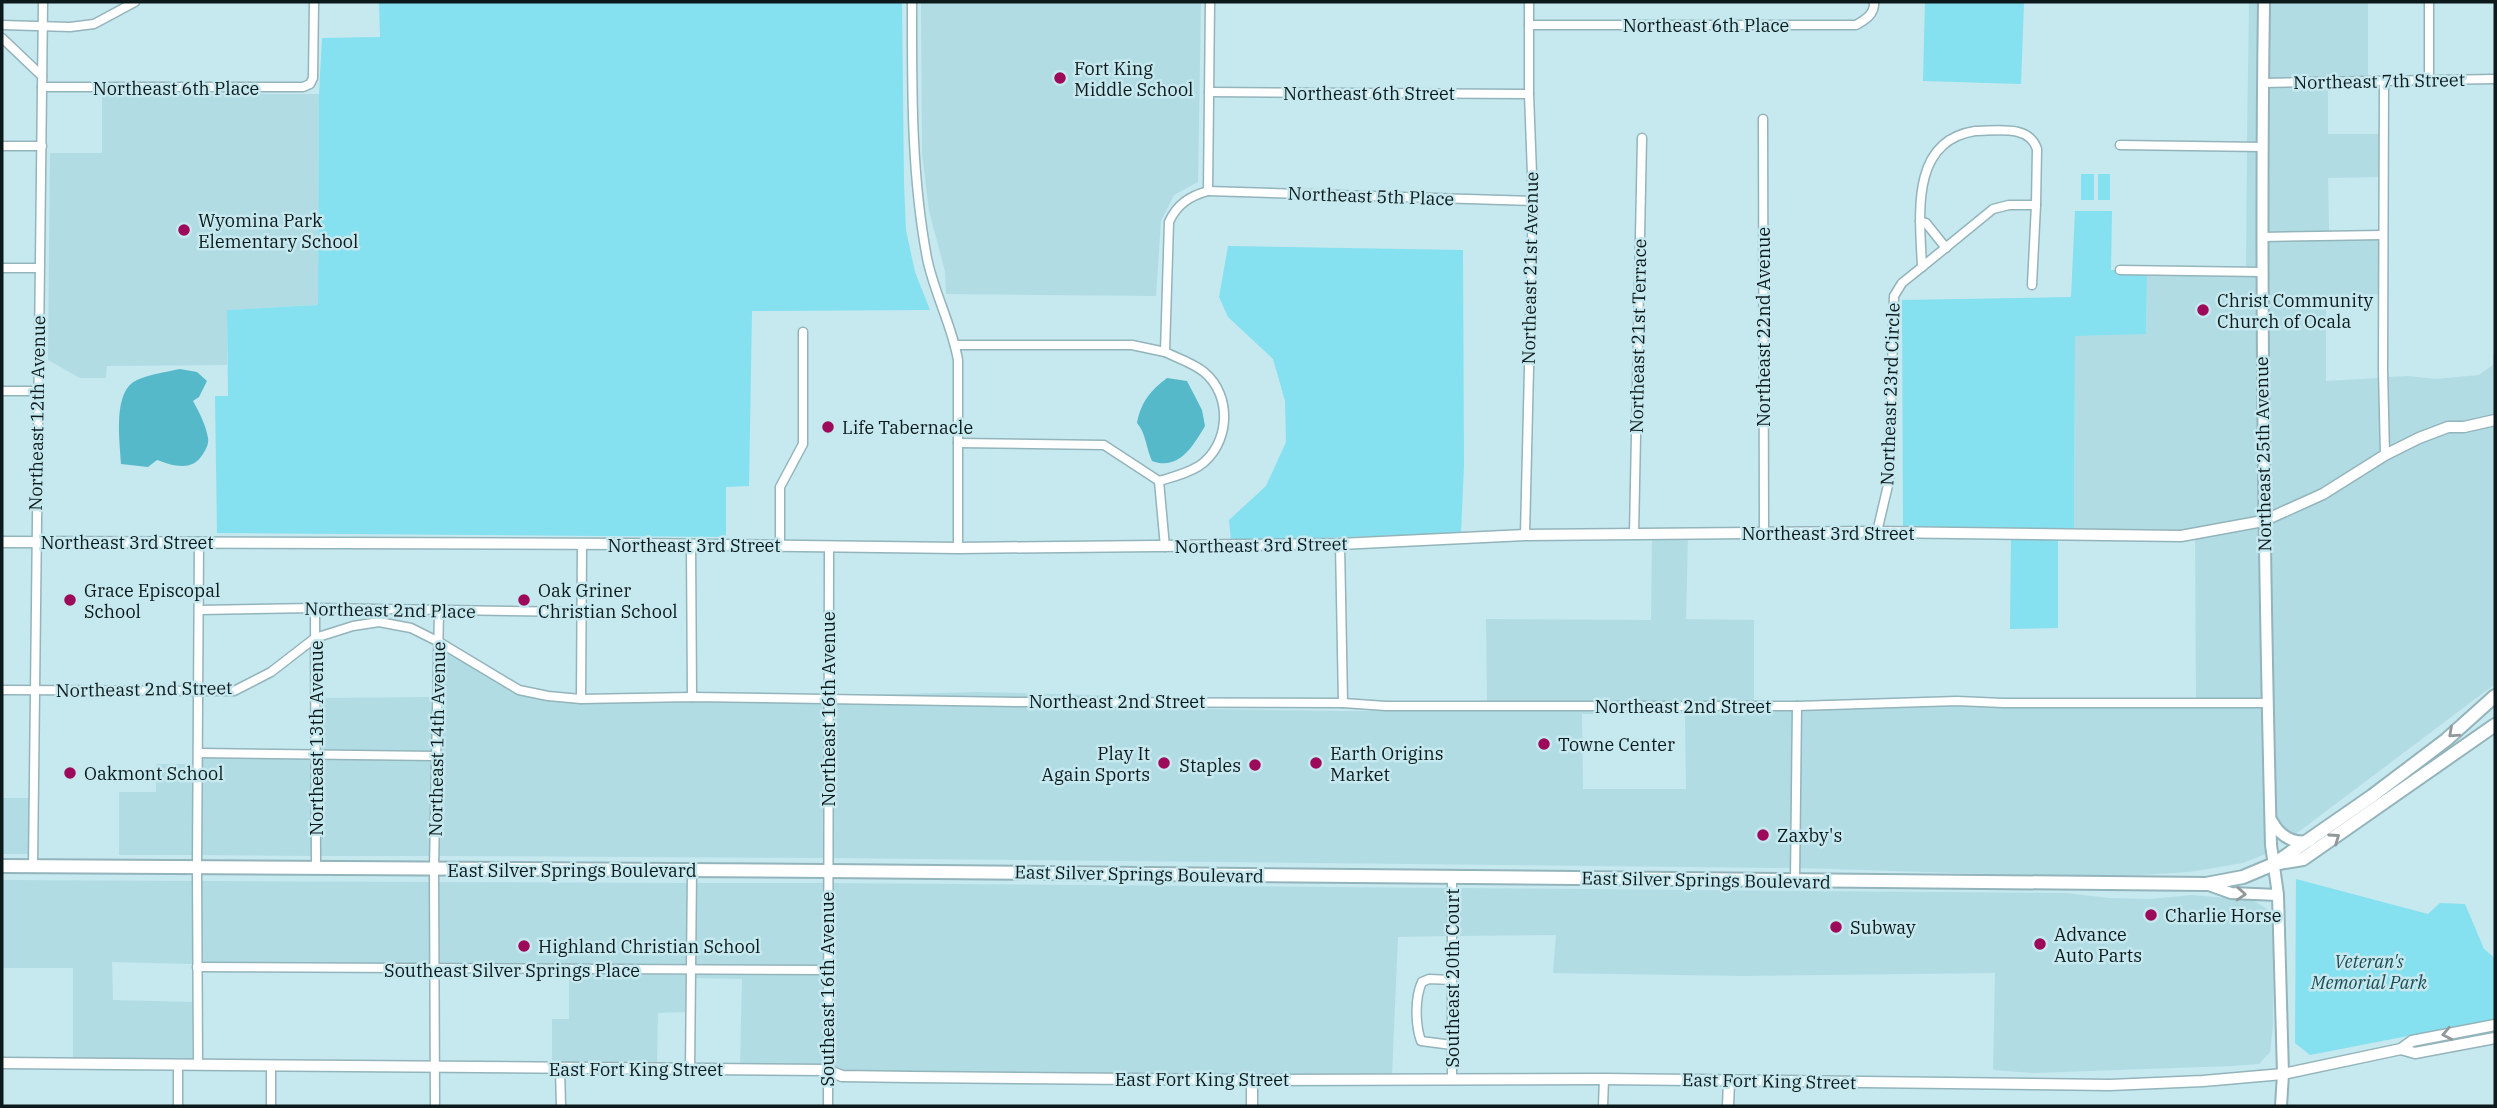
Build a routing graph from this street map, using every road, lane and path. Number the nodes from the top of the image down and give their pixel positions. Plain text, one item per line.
1 (43, 2) edge
2 (135, 2) edge
3 (314, 2) edge
4 (912, 2) edge
5 (1210, 2) edge
6 (1529, 2) edge
7 (2264, 2) edge
8 (2429, 2) edge
9 (1875, 4) edge
10 (2, 25) edge
11 (1529, 25) junction
12 (43, 26) junction
13 (2, 38) edge
14 (42, 76) junction
15 (2495, 79) edge
16 (2429, 81) junction
17 (2384, 82) junction
18 (2263, 83) junction
19 (42, 87) junction
20 (1209, 92) junction
21 (1529, 94) junction
22 (1763, 119) dead end
23 (1643, 138) dead end
24 (2120, 145) dead end
25 (2, 146) edge
26 (43, 146) junction
27 (2262, 147) junction
28 (1208, 191) junction
29 (1533, 201) junction
30 (2036, 205) junction
31 (1920, 221) junction
32 (2383, 235) junction
33 (2262, 237) junction
34 (1946, 248) junction
35 (1922, 267) junction
36 (2, 268) edge
37 (39, 268) junction
38 (2120, 270) dead end
39 (2261, 272) junction
40 (2032, 285) dead end
41 (803, 332) dead end
42 (956, 345) junction
43 (1165, 352) junction
44 (2, 391) edge
45 (37, 391) junction
46 (2495, 420) edge
47 (958, 443) junction
48 (2385, 454) junction
49 (1159, 481) junction
50 (2263, 521) junction
51 (1877, 532) junction
52 (1634, 534) junction
53 (1764, 534) junction
54 (1525, 535) junction
55 (2, 542) edge
56 (36, 542) junction
57 (199, 542) junction
58 (1340, 544) junction
59 (582, 545) junction
60 (691, 545) junction
61 (780, 546) junction
62 (829, 547) junction
63 (1165, 547) junction
64 (958, 548) junction
65 (315, 608) junction
66 (375, 609) junction
67 (199, 610) junction
68 (439, 610) junction
69 (582, 612) junction
70 (375, 622) junction
71 (315, 638) junction
72 (439, 642) junction
73 (2, 690) edge
74 (35, 690) junction
75 (199, 691) junction
76 (692, 696) junction
77 (2495, 696) edge
78 (581, 699) junction
79 (829, 699) junction
80 (1343, 703) junction
81 (2267, 703) junction
82 (1797, 706) junction
83 (2495, 726) edge
84 (199, 753) junction
85 (316, 754) junction
86 (436, 756) junction
87 (2271, 818) junction
88 (2309, 841) junction
89 (2274, 864) junction
90 (2, 866) edge
91 (33, 866) junction
92 (197, 867) junction
93 (316, 869) junction
94 (434, 869) junction
95 (692, 870) junction
96 (827, 871) junction
97 (1452, 877) junction
98 (1795, 881) junction
99 (2206, 884) junction
100 (2278, 895) junction
101 (197, 967) junction
102 (435, 970) junction
103 (690, 970) junction
104 (827, 970) junction
105 (1452, 980) junction
106 (2495, 1025) edge
107 (2495, 1038) edge
108 (1452, 1045) junction
109 (2400, 1049) junction
110 (2, 1063) edge
111 (178, 1065) junction
112 (198, 1065) junction
113 (271, 1065) junction
114 (435, 1066) junction
115 (560, 1069) junction
116 (690, 1070) junction
117 (827, 1070) junction
118 (2283, 1074) junction
119 (1452, 1079) junction
120 (1604, 1079) junction
121 (1252, 1080) junction
122 (1729, 1081) junction
123 (178, 1106) edge
124 (271, 1106) edge
125 (435, 1106) edge
126 (561, 1106) edge
127 (828, 1106) edge
128 (1252, 1106) edge
129 (1603, 1106) edge
130 (1728, 1106) edge
131 (2279, 1106) edge

1 - 12 street, Northeast 12th Avenue
2 - 12 street
3 - 19 street, Northeast 6th Place
4 - 42 street
5 - 20 street
6 - 11 street, Northeast 21st Avenue
7 - 18 main road, Northeast 25th Avenue
8 - 16 street
9 - 11 street, Northeast 6th Place
10 - 12 street
11 - 21 street, Northeast 21st Avenue
12 - 14 street, Northeast 12th Avenue
13 - 14 street
14 - 19 street, Northeast 12th Avenue
15 - 16 street, Northeast 7th Street
16 - 17 street, Northeast 7th Street
17 - 18 street, Northeast 7th Street
17 - 32 street
18 - 27 main road, Northeast 25th Avenue
19 - 26 street, Northeast 12th Avenue
20 - 21 street, Northeast 6th Street
20 - 28 street
21 - 29 street, Northeast 21st Avenue
22 - 53 street, Northeast 22nd Avenue
23 - 52 street, Northeast 21st Terrace
24 - 27 street
25 - 26 street
26 - 37 street, Northeast 12th Avenue
27 - 33 main road, Northeast 25th Avenue
28 - 29 street, Northeast 5th Place
28 - 43 street
29 - 54 street, Northeast 21st Avenue
30 - 31 street
30 - 34 street, Northeast 23rd Circle
30 - 40 street
31 - 34 street
31 - 35 street
32 - 33 street
32 - 48 street
33 - 39 main road, Northeast 25th Avenue
34 - 35 street, Northeast 23rd Circle
35 - 51 street, Northeast 23rd Circle
36 - 37 street
37 - 45 street, Northeast 12th Avenue
38 - 39 street
39 - 50 main road, Northeast 25th Avenue
41 - 61 street
42 - 43 street
42 - 47 street
43 - 49 street
44 - 45 street
45 - 56 street, Northeast 12th Avenue
46 - 48 street, Northeast 3rd Street
47 - 49 street
47 - 64 street
48 - 50 street, Northeast 3rd Street
49 - 63 street
50 - 51 street, Northeast 3rd Street
50 - 81 main road, Northeast 25th Avenue
51 - 53 street, Northeast 3rd Street
52 - 53 street, Northeast 3rd Street
52 - 54 street, Northeast 3rd Street
54 - 58 street, Northeast 3rd Street
55 - 56 street, Northeast 3rd Street
56 - 57 street, Northeast 3rd Street
56 - 74 street, Northeast 12th Avenue
57 - 59 street, Northeast 3rd Street
57 - 67 street
58 - 63 street, Northeast 3rd Street
58 - 80 street
59 - 60 street, Northeast 3rd Street
59 - 69 street
60 - 61 street, Northeast 3rd Street
60 - 76 street
61 - 62 street, Northeast 3rd Street
62 - 64 street, Northeast 3rd Street
62 - 79 street, Northeast 16th Avenue
63 - 64 street, Northeast 3rd Street
65 - 66 street, Northeast 2nd Place
65 - 67 street, Northeast 2nd Place
65 - 71 street, Northeast 13th Avenue
66 - 68 street, Northeast 2nd Place
66 - 70 street
67 - 75 street
68 - 69 street, Northeast 2nd Place
68 - 72 street, Northeast 14th Avenue
69 - 78 street
70 - 71 street, Northeast 2nd Street
70 - 72 street, Northeast 2nd Street
71 - 75 street, Northeast 2nd Street
71 - 85 street, Northeast 13th Avenue
72 - 78 street, Northeast 2nd Street
72 - 86 street, Northeast 14th Avenue
73 - 74 street, Northeast 2nd Street
74 - 75 street, Northeast 2nd Street
74 - 91 street, Northeast 12th Avenue
75 - 84 street
76 - 78 street, Northeast 2nd Street
76 - 79 street, Northeast 2nd Street
77 -> 88 main road, East Silver Springs Boulevard
79 - 80 street, Northeast 2nd Street
79 - 96 street, Northeast 16th Avenue
80 - 82 street, Northeast 2nd Street
81 - 82 street, Northeast 2nd Street
81 - 87 main road, Northeast 25th Avenue
82 - 98 street
89 -> 83 main road, East Silver Springs Boulevard
84 - 85 street
84 - 92 street
85 - 86 street
85 - 93 street, Northeast 13th Avenue
86 - 94 street, Northeast 14th Avenue
87 - 88 main road
87 - 89 main road, Northeast 25th Avenue
88 - 89 main road, East Silver Springs Boulevard
89 - 99 main road, East Silver Springs Boulevard
89 - 100 main road, Northeast 25th Avenue
90 - 91 main road, East Silver Springs Boulevard
91 - 92 main road, East Silver Springs Boulevard
92 - 93 main road, East Silver Springs Boulevard
92 - 101 street
93 - 94 main road, East Silver Springs Boulevard
94 - 95 main road, East Silver Springs Boulevard
94 - 102 street, Northeast 14th Avenue
95 - 96 main road, East Silver Springs Boulevard
95 - 103 street
96 - 97 main road, East Silver Springs Boulevard
96 - 104 street, Southeast 16th Avenue
97 - 98 main road, East Silver Springs Boulevard
97 - 105 street, Southeast 20th Court
98 - 99 main road, East Silver Springs Boulevard
99 -> 100 main road
100 - 118 main road, Northeast 25th Avenue
101 - 102 street, Southeast Silver Springs Place
101 - 112 street
102 - 103 street, Southeast Silver Springs Place
102 - 114 street, Northeast 14th Avenue
103 - 104 street, Southeast Silver Springs Place
103 - 116 street
104 - 117 street, Southeast 16th Avenue
105 - 108 street, Southeast 20th Court
105 - 108 street
106 -> 109 street, East Fort King Street
107 - 109 street, East Fort King Street
108 - 119 street, Southeast 20th Court
109 - 118 street, East Fort King Street
110 - 111 street, East Fort King Street
111 - 112 street, East Fort King Street
111 - 123 street
112 - 113 street, East Fort King Street
113 - 114 street, East Fort King Street
113 - 124 street
114 - 115 street, East Fort King Street
114 - 125 street, Northeast 14th Avenue
115 - 116 street, East Fort King Street
115 - 126 street
116 - 117 street, East Fort King Street
117 - 121 street, East Fort King Street
117 - 127 street, Southeast 16th Avenue
118 - 122 street, East Fort King Street
118 - 131 main road, Northeast 25th Avenue
119 - 120 street, East Fort King Street
119 - 121 street, East Fort King Street
120 - 122 street, East Fort King Street
120 - 129 street
121 - 128 street
122 - 130 street

